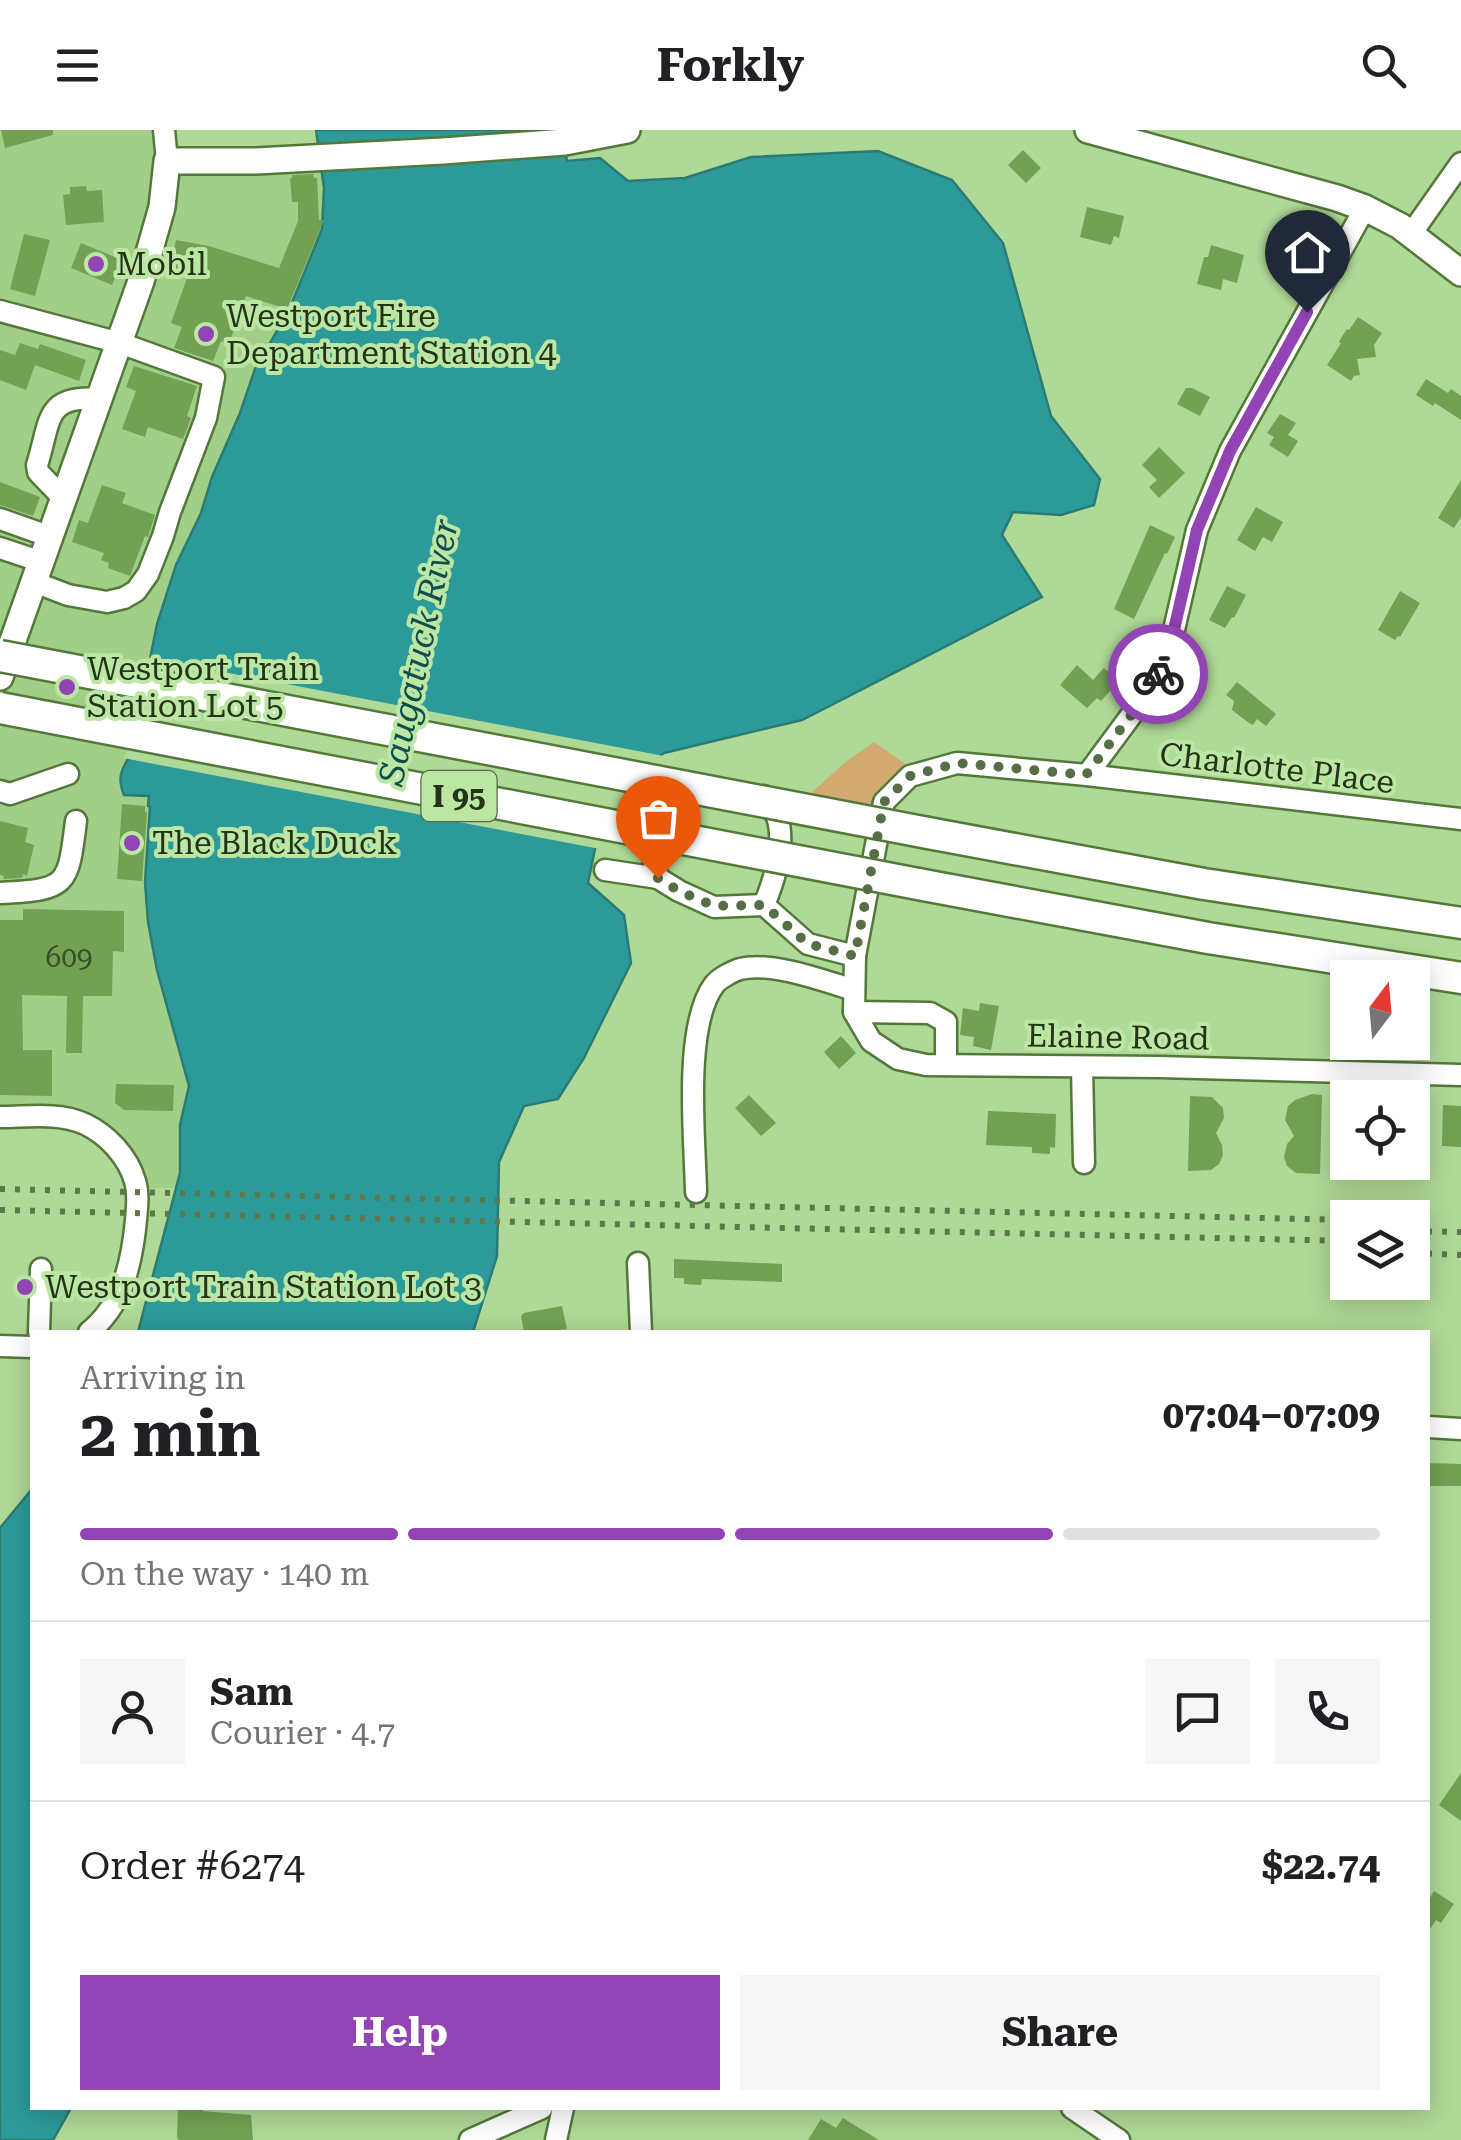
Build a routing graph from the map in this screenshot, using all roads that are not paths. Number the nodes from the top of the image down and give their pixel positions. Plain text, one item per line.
1 (164, 130) edge
2 (626, 130) edge
3 (1088, 130) edge
4 (1130, 136) edge
5 (167, 161) junction
6 (1461, 163) edge
7 (1364, 208) junction
8 (1410, 234) junction
9 (1461, 274) edge
10 (0, 311) edge
11 (120, 344) junction
12 (100, 399) junction
13 (64, 499) junction
14 (0, 519) edge
15 (51, 537) junction
16 (0, 548) edge
17 (38, 572) junction
18 (0, 656) edge
19 (0, 677) edge
20 (0, 708) edge
21 (68, 774) dead end
22 (1086, 775) junction
23 (0, 791) edge
24 (1461, 820) edge
25 (76, 822) dead end
26 (605, 870) dead end
27 (658, 878) junction
28 (0, 893) edge
29 (764, 905) junction
30 (1461, 922) edge
31 (855, 956) junction
32 (1461, 978) edge
33 (854, 990) junction
34 (854, 1012) junction
35 (946, 1065) junction
36 (1082, 1066) junction
37 (1461, 1075) edge
38 (0, 1117) edge
39 (1084, 1163) dead end
40 (696, 1192) dead end
41 (638, 1263) dead end
42 (41, 1268) dead end
43 (39, 1330) edge
44 (92, 1330) edge
45 (641, 1330) edge
46 (0, 1346) edge
47 (30, 1347) edge
48 (1430, 1427) edge
49 (1461, 1429) edge
50 (538, 2110) edge
51 (563, 2110) edge
52 (1075, 2110) edge
53 (470, 2140) edge
54 (556, 2140) edge
55 (1119, 2140) edge

1 - 5 street
2 - 5 main road
3 - 4 main road
4 - 7 main road
5 - 11 main road
6 - 8 street
7 - 8 main road
7 - 22 street
8 - 9 main road
10 - 11 street
11 - 12 main road
11 - 17 street
12 - 13 main road
12 - 13 street
13 - 15 main road
14 - 15 street
15 - 17 main road
16 - 17 street
17 - 19 main road
18 - 30 highway, I 95, bridge
20 - 32 highway, I 95, bridge
21 - 23 street
22 - 24 street, Charlotte Place
22 - 31 street, Charlotte Place
25 - 28 street
26 - 27 street
27 - 29 street
27 - 29 street
29 - 31 street
31 - 33 street
33 - 34 street
33 - 40 street
34 - 35 street, Elaine Road
34 - 35 street
35 - 36 street, Elaine Road
36 - 37 street, Elaine Road
36 - 39 street
38 - 44 street
41 - 45 street
42 - 43 street
46 - 47 street
48 - 49 street
50 - 53 street
51 - 54 street
52 - 55 street

